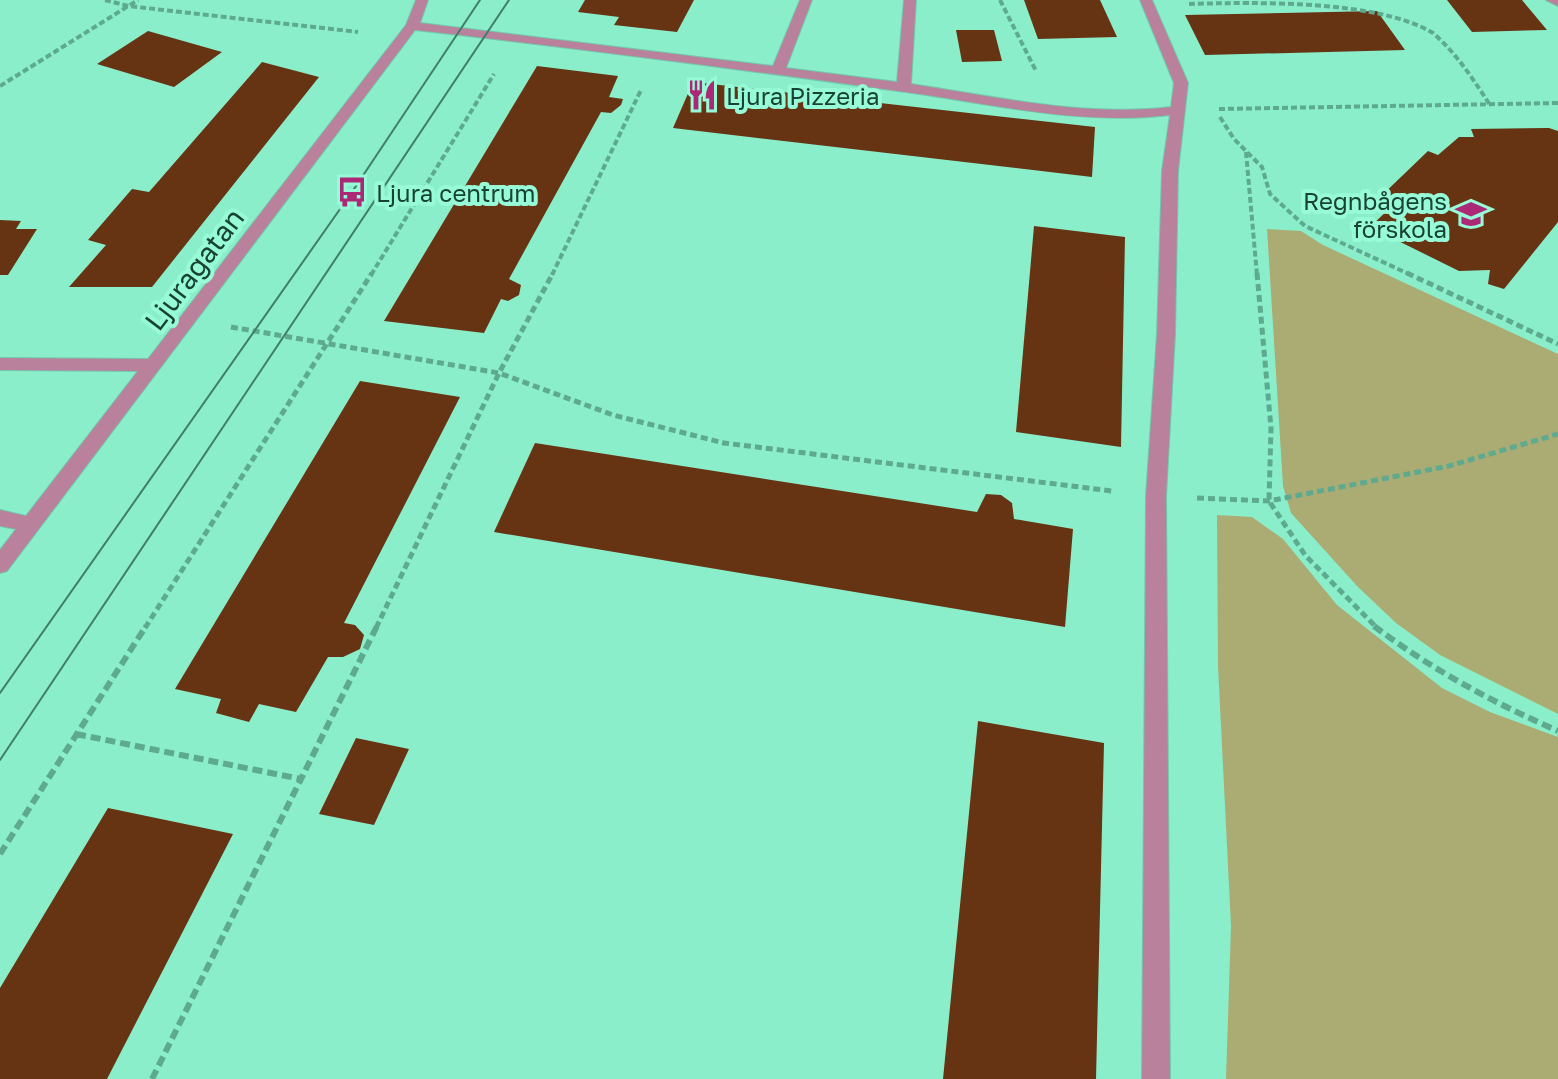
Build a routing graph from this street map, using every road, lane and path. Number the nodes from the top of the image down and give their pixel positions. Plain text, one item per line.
1 (105, 0) edge
2 (138, 0) edge
3 (422, 0) edge
4 (806, 0) edge
5 (910, 0) edge
6 (1000, 0) edge
7 (1552, 0) edge
8 (1558, 2) edge
9 (1147, 3) edge
10 (128, 6) junction
11 (1374, 6) dead end
12 (1396, 12) dead end
13 (412, 26) junction
14 (515, 39) junction
15 (656, 56) junction
16 (777, 72) junction
17 (0, 86) edge
18 (904, 87) junction
19 (1558, 103) edge
20 (1490, 105) junction
21 (1055, 109) junction
22 (1179, 110) junction
23 (1246, 152) junction
24 (187, 321) junction
25 (327, 342) junction
26 (1558, 344) edge
27 (0, 364) edge
28 (153, 365) junction
29 (499, 373) junction
30 (1558, 434) edge
31 (1156, 496) junction
32 (1269, 501) junction
33 (0, 518) edge
34 (30, 525) junction
35 (0, 565) edge
36 (1558, 731) edge
37 (76, 734) junction
38 (301, 779) junction
39 (0, 854) edge
40 (152, 1079) edge
41 (1156, 1079) edge

1 - 10 path
2 - 10 path
3 - 13 street, Ljuragatan
4 - 16 street
5 - 18 street
6 - 21 path
7 - 8 street
9 - 11 path
9 - 22 street
10 - 13 path
10 - 17 path
12 - 20 path
13 - 14 street
13 - 24 street, Ljuragatan
14 - 15 street
14 - 25 path
15 - 16 street
15 - 29 path
16 - 18 street
18 - 21 street
19 - 20 path
20 - 23 path
21 - 22 street
22 - 31 street
23 - 26 path
23 - 32 path
24 - 25 path
24 - 28 street, Ljuragatan
25 - 29 path
25 - 37 path
27 - 28 street
28 - 34 street, Ljuragatan
29 - 31 path
29 - 38 path
30 - 32 path
31 - 32 path
31 - 41 street
32 - 36 path
33 - 34 street
34 - 35 street, Ljuragatan
37 - 38 path
37 - 39 path
38 - 40 path

